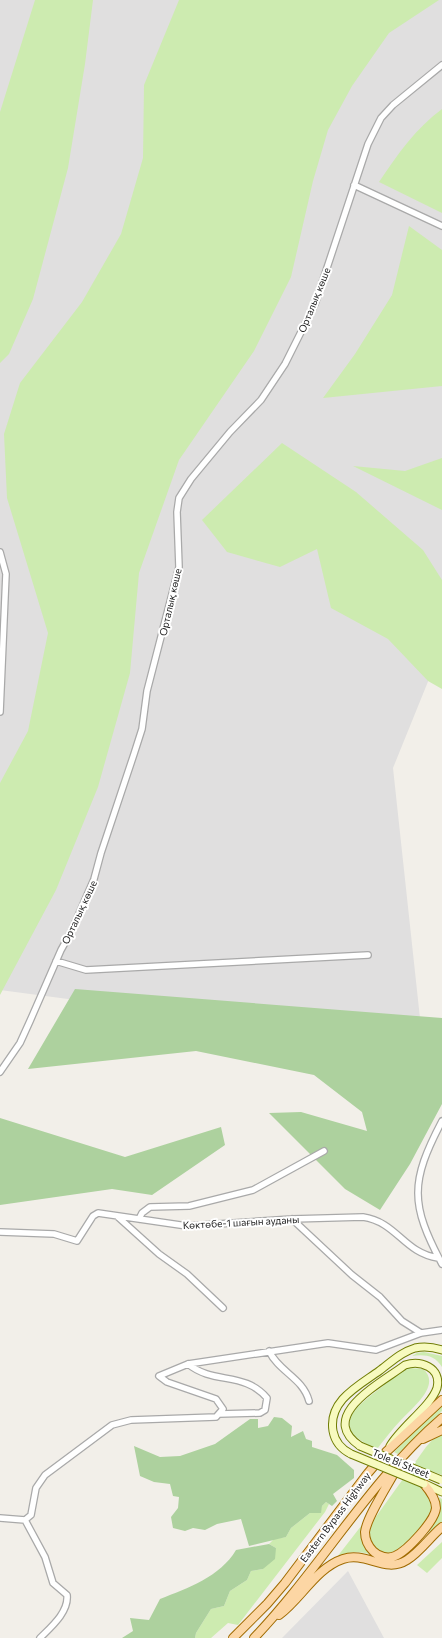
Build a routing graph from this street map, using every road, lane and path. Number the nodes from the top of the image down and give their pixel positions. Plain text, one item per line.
1 (442, 65) edge
2 (354, 185) junction
3 (442, 226) edge
4 (0, 552) edge
5 (0, 712) edge
6 (368, 955) dead end
7 (56, 961) junction
8 (0, 1072) edge
9 (442, 1121) edge
10 (324, 1151) dead end
11 (117, 1216) junction
12 (139, 1219) junction
13 (292, 1219) junction
14 (0, 1232) edge
15 (438, 1258) junction
16 (442, 1264) edge
17 (223, 1308) dead end
18 (442, 1330) edge
19 (421, 1332) junction
20 (442, 1350) edge
21 (268, 1351) junction
22 (188, 1364) junction
23 (442, 1400) edge
24 (309, 1401) dead end
25 (219, 1414) junction
26 (442, 1418) edge
27 (442, 1430) edge
28 (414, 1444) junction
29 (386, 1452) junction
30 (406, 1452) junction
31 (442, 1480) edge
32 (424, 1484) junction
33 (442, 1492) edge
34 (0, 1518) edge
35 (25, 1520) junction
36 (442, 1527) edge
37 (265, 1627) junction
38 (40, 1638) edge
39 (233, 1638) edge
40 (254, 1638) edge

1 - 2 street, Орталық көше
2 - 3 street
2 - 7 street, Орталық көше
4 - 5 street
6 - 7 street
7 - 8 street, Орталық көше
9 - 15 street
10 - 12 street
11 - 12 street, Көктөбе-1 шағын ауданы
11 - 14 street, Көктөбе-1 шағын ауданы
11 - 17 street
12 - 13 street, Көктөбе-1 шағын ауданы
13 - 15 street, Көктөбе-1 шағын ауданы
13 - 19 street
15 - 16 street
18 - 19 street
19 - 21 street
20 - 32 main road, Tole Bi Street, bridge
21 - 22 street
21 - 24 street
22 - 25 street
22 - 25 street
23 - 29 main road, Eastern Bypass Highway
25 - 35 street
26 - 28 main road, Eastern Bypass Highway
27 - 28 main road
28 - 30 main road, Eastern Bypass Highway
29 - 31 main road, Tole Bi Street, bridge
29 - 39 main road, Eastern Bypass Highway
30 - 32 main road
30 - 37 main road, Eastern Bypass Highway
32 - 33 main road, Tole Bi Street
34 - 35 street
35 - 38 street
36 - 37 main road
37 - 40 main road, Eastern Bypass Highway

